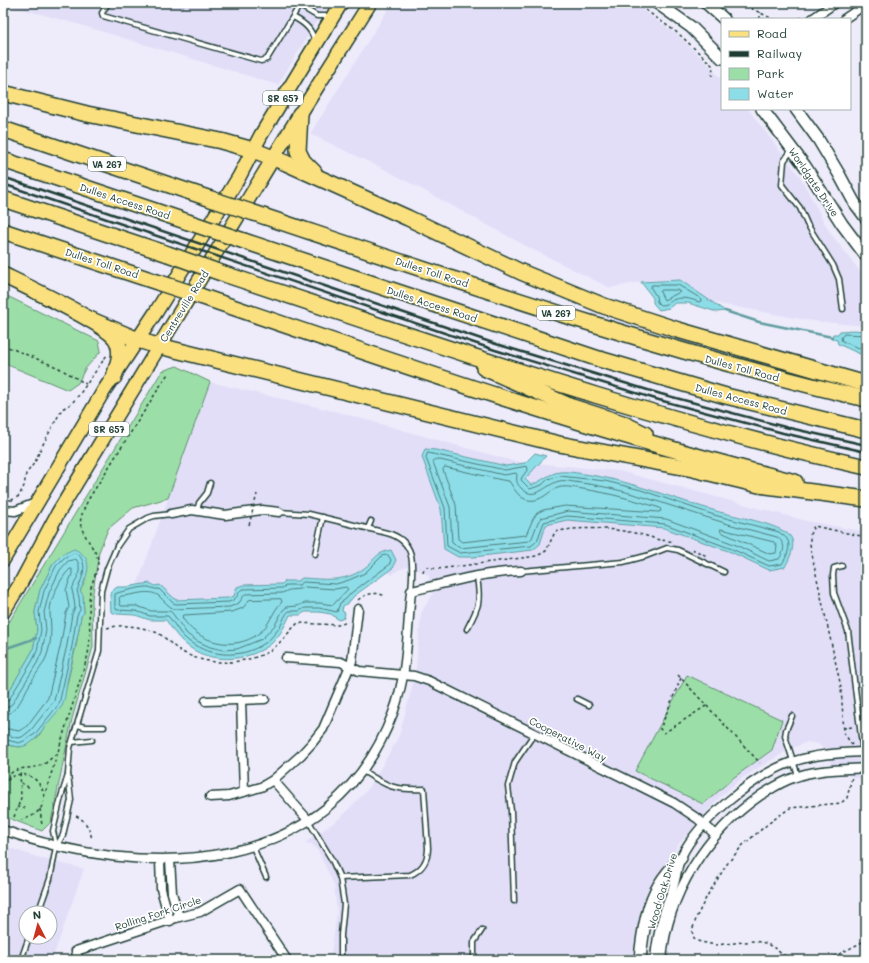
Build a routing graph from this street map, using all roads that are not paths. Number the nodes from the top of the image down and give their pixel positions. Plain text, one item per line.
1 (108, 3) edge
2 (342, 3) edge
3 (370, 3) edge
4 (658, 3) edge
5 (706, 3) edge
6 (835, 3) edge
7 (300, 4) edge
8 (866, 4) edge
9 (334, 15) junction
10 (293, 17) junction
11 (723, 18) edge
12 (813, 18) edge
13 (845, 18) edge
14 (315, 47) junction
15 (721, 57) edge
16 (3, 93) edge
17 (763, 110) edge
18 (797, 110) edge
19 (300, 114) junction
20 (3, 130) edge
21 (792, 149) junction
22 (253, 150) junction
23 (274, 158) junction
24 (3, 160) edge
25 (322, 180) junction
26 (3, 199) edge
27 (866, 218) edge
28 (3, 231) edge
29 (866, 256) edge
30 (3, 275) edge
31 (842, 309) dead end
32 (89, 319) junction
33 (378, 324) junction
34 (138, 340) junction
35 (159, 346) junction
36 (114, 377) junction
37 (866, 384) edge
38 (866, 399) edge
39 (866, 430) edge
40 (696, 457) junction
41 (866, 467) edge
42 (210, 483) dead end
43 (866, 499) edge
44 (36, 503) junction
45 (3, 510) edge
46 (197, 511) junction
47 (279, 512) joint
48 (171, 514) joint
49 (323, 517) junction
50 (371, 520) dead end
51 (368, 528) junction
52 (316, 554) dead end
53 (3, 560) edge
54 (842, 566) dead end
55 (521, 571) joint
56 (724, 572) dead end
57 (477, 577) junction
58 (411, 591) junction
59 (357, 605) road end
60 (3, 612) edge
61 (467, 629) dead end
62 (286, 658) dead end
63 (350, 666) junction
64 (403, 675) junction
65 (265, 699) dead end
66 (577, 699) dead end
67 (241, 700) junction
68 (206, 701) dead end
69 (589, 705) dead end
70 (792, 716) dead end
71 (77, 725) junction
72 (104, 727) dead end
73 (534, 733) junction
74 (864, 734) edge
75 (92, 740) dead end
76 (72, 742) junction
77 (864, 752) junction
78 (793, 761) junction
79 (866, 770) edge
80 (363, 771) junction
81 (68, 774) junction
82 (798, 776) junction
83 (273, 780) junction
84 (244, 792) junction
85 (210, 797) dead end
86 (308, 820) junction
87 (705, 824) junction
88 (3, 830) edge
89 (716, 835) junction
90 (56, 847) junction
91 (253, 847) junction
92 (681, 858) junction
93 (160, 860) junction
94 (170, 860) junction
95 (266, 877) dead end
96 (340, 878) junction
97 (514, 900) dead end
98 (41, 905) edge
99 (179, 918) junction
100 (170, 921) junction
101 (482, 930) dead end
102 (26, 945) edge
103 (21, 960) edge
104 (78, 960) edge
105 (287, 960) edge
106 (341, 960) edge
107 (475, 960) edge
108 (640, 960) edge
109 (655, 960) edge
110 (662, 960) edge

1 - 10 lane
2 - 9 main road, Centreville Road / SR 657
3 - 19 main road, Centreville Road / SR 657
4 - 15 street
5 - 11 street
6 - 12 street
7 - 9 lane
7 - 10 lane
8 - 13 street
9 - 14 main road, Centreville Road / SR 657
10 - 14 lane
14 - 22 main road, Centreville Road / SR 657
16 - 22 highway
17 - 21 street, Worldgate Drive
18 - 27 street
19 - 23 main road, Centreville Road / SR 657
19 - 25 highway
20 - 38 highway, Dulles Toll Road / VA 267, bridge
21 - 29 street, Worldgate Drive
21 - 31 lane
22 - 23 highway
22 - 34 main road, Centreville Road / SR 657
23 - 25 highway
23 - 35 main road, Centreville Road / SR 657
24 - 39 highway, Dulles Access Road, bridge
25 - 37 highway
26 - 33 highway, bridge
28 - 40 highway, Dulles Toll Road, bridge
30 - 32 highway
32 - 34 highway
32 - 36 highway
33 - 40 highway
33 - 41 highway
34 - 35 highway
34 - 36 main road, Centreville Road / SR 657
35 - 43 highway
35 - 60 main road, Centreville Road / SR 657
36 - 44 main road, Centreville Road / SR 657
40 - 43 highway, Dulles Toll Road
42 - 46 lane
44 - 45 street
44 - 53 main road, Centreville Road / SR 657
46 - 47 street
46 - 48 street
47 - 49 lane
48 - 71 lane
49 - 51 lane
49 - 52 lane
50 - 51 lane
51 - 58 lane
54 - 74 lane
55 - 56 lane
55 - 57 street
57 - 58 street
57 - 61 lane
58 - 64 street
59 - 63 street
62 - 63 street, Cooperative Way
63 - 64 street, Cooperative Way
63 - 83 street
64 - 73 street, Cooperative Way
64 - 80 street
65 - 67 street
66 - 69 lane
67 - 68 street
67 - 84 street
70 - 78 lane
71 - 72 lane
71 - 76 lane
73 - 87 street, Cooperative Way
73 - 97 lane
74 - 77 lane
75 - 76 lane
76 - 81 lane
77 - 78 street, Wood Oak Drive
77 - 79 lane
78 - 82 lane
78 - 87 street, Wood Oak Drive
79 - 82 street, Wood Oak Drive
80 - 86 street
80 - 96 lane
81 - 90 lane
81 - 90 lane
82 - 89 street, Wood Oak Drive
83 - 84 street
83 - 86 street
84 - 85 street
86 - 91 street
86 - 96 lane
87 - 89 street, Cooperative Way
87 - 92 street, Wood Oak Drive
88 - 90 street
89 - 110 street, Wood Oak Drive
90 - 93 street
90 - 98 lane
91 - 94 street
91 - 95 lane
92 - 108 street
92 - 109 street, Wood Oak Drive
93 - 94 street
93 - 100 street
94 - 99 street
96 - 106 lane
99 - 100 street, Rolling Fork Circle
99 - 105 street, Rolling Fork Circle
100 - 104 street, Rolling Fork Circle
101 - 107 lane
102 - 103 lane

